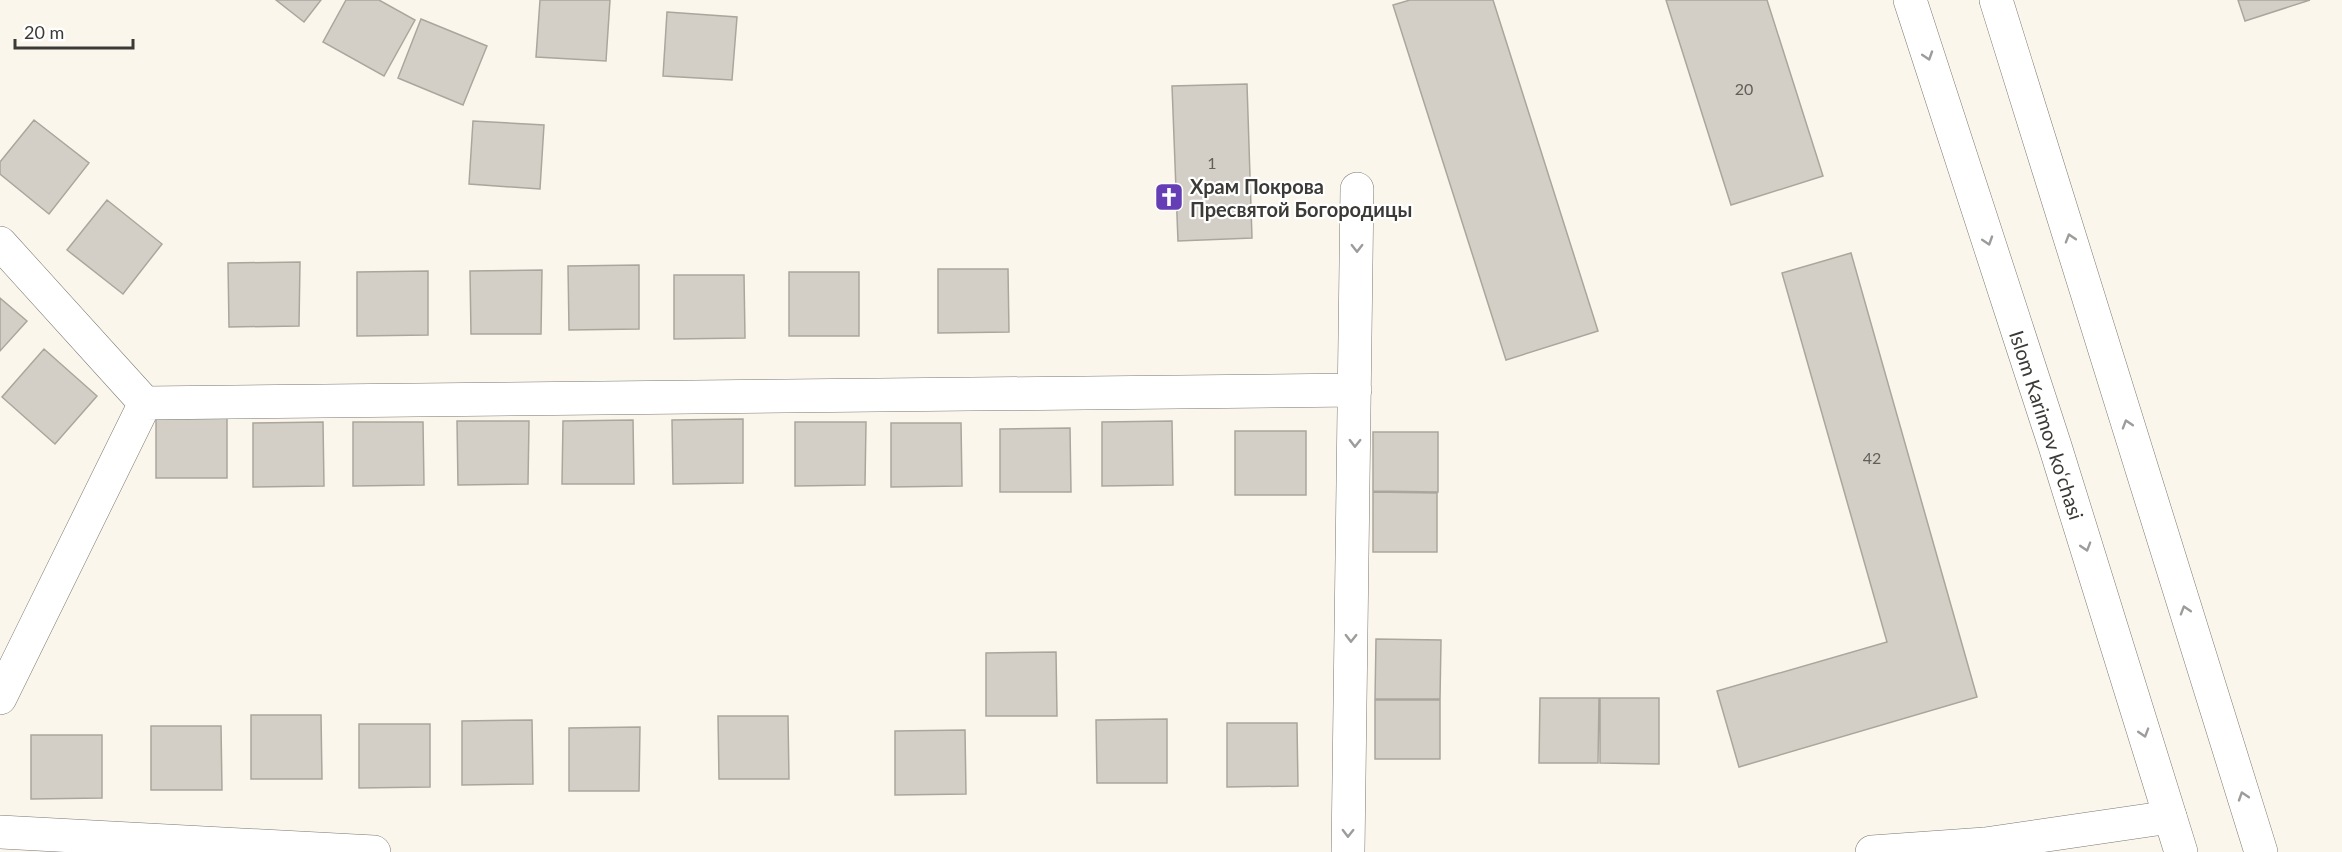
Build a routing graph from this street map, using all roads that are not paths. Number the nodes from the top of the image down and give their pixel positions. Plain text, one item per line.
1 (1910, 0) edge
2 (1996, 0) edge
3 (1357, 189) dead end
4 (0, 243) edge
5 (1356, 390) junction
6 (145, 403) junction
7 (0, 698) edge
8 (2170, 817) junction
9 (0, 832) edge
10 (374, 852) edge
11 (1348, 852) edge
12 (1872, 852) edge
13 (2181, 852) edge
14 (2261, 852) edge

1 -> 8 street, Islom Karimov ko‘chasi
14 -> 2 street
3 -> 5 street
4 - 6 street
5 - 6 street
5 -> 11 street
6 - 7 street
8 - 12 street
8 - 13 street, Islom Karimov ko‘chasi
9 - 10 street

